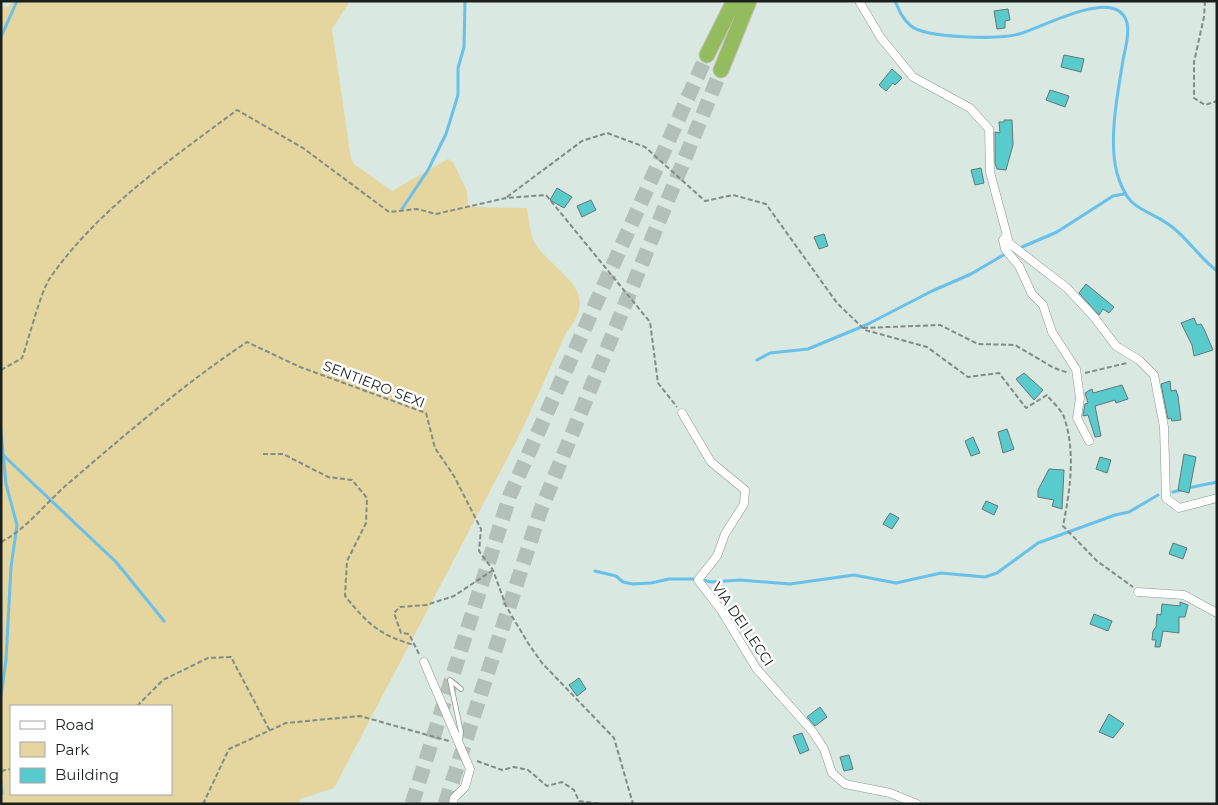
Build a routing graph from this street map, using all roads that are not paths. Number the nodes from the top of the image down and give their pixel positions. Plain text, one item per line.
1 (734, 1) edge
2 (749, 1) edge
3 (859, 1) edge
4 (707, 55) tunnel mouth
5 (721, 70) tunnel mouth
6 (1007, 234) junction
7 (682, 413) road end
8 (1089, 441) dead end
9 (1217, 498) edge
10 (1138, 592) road end
11 (1217, 613) edge
12 (424, 662) road end
13 (461, 689) dead end
14 (460, 744) junction
15 (453, 804) edge
16 (917, 804) edge

1 - 4 highway
2 - 5 highway
3 - 6 street
6 - 8 street
6 - 9 street
7 - 16 street, VIA DEI LECCI
10 - 11 street
12 - 14 street
13 - 14 lane
14 - 15 street

